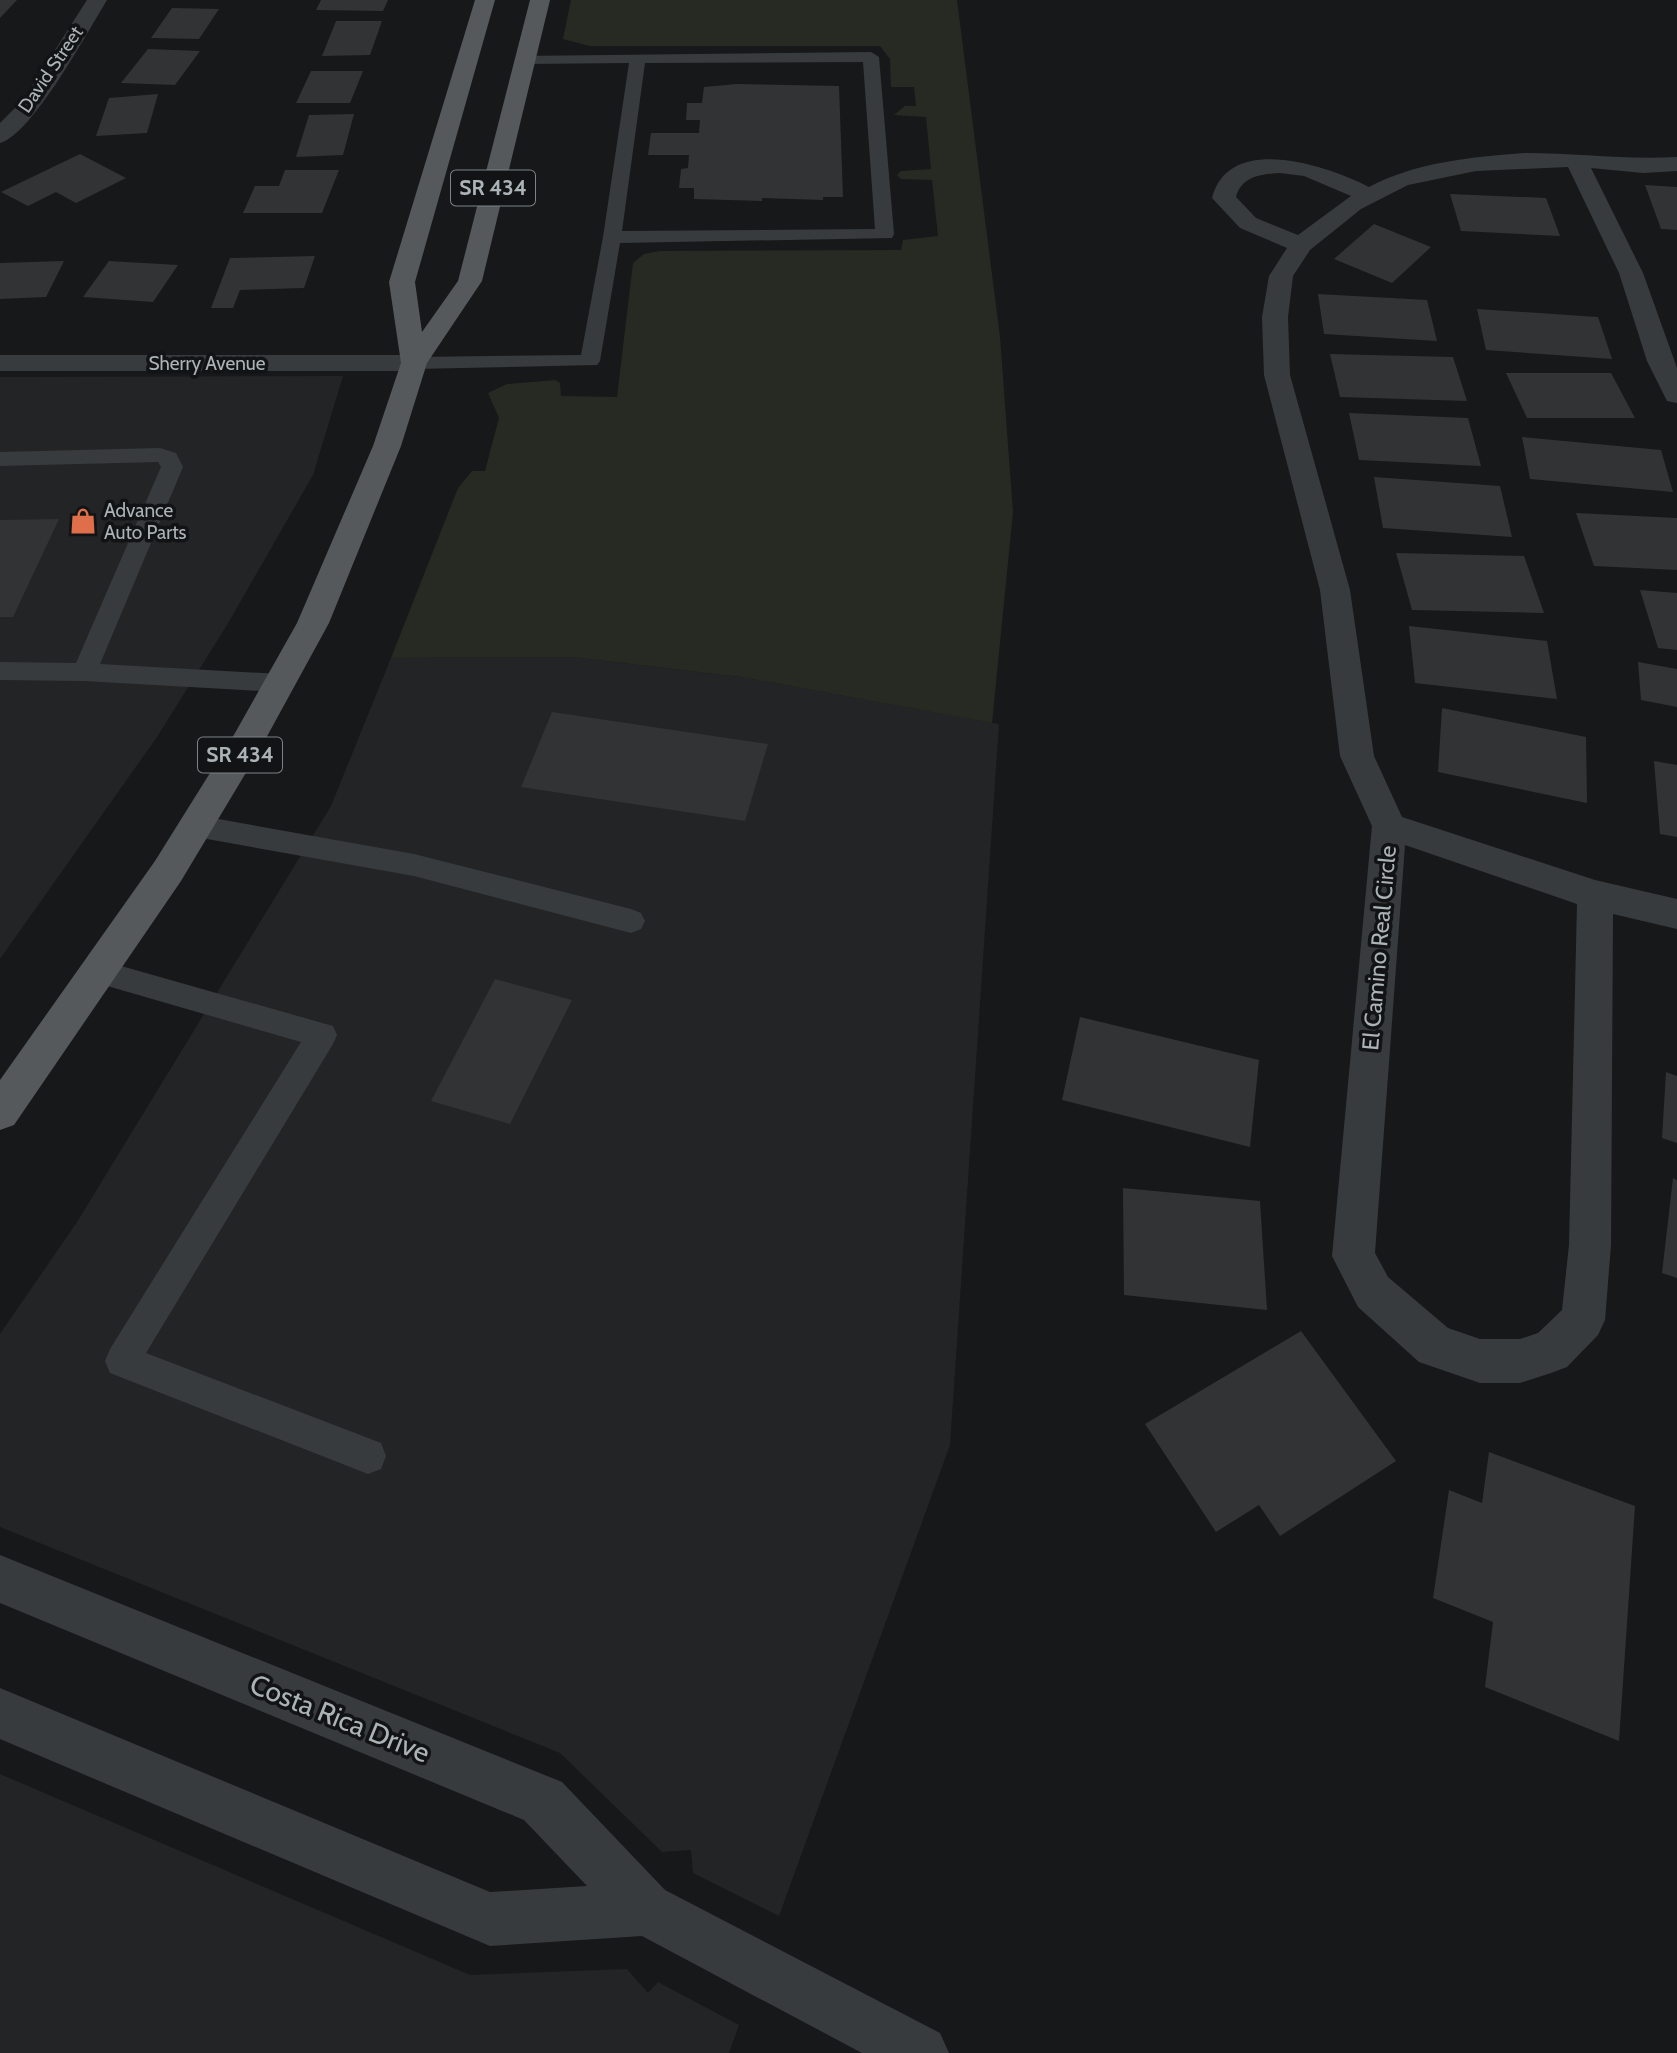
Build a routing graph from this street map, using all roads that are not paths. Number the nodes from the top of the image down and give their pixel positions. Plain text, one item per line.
1 (97, 0) edge
2 (485, 0) edge
3 (540, 0) edge
4 (638, 58) junction
5 (525, 59) junction
6 (0, 136) edge
7 (1576, 160) junction
8 (1677, 164) edge
9 (1368, 196) junction
10 (612, 237) junction
11 (1301, 245) junction
12 (414, 362) junction
13 (0, 363) edge
14 (1677, 395) edge
15 (0, 460) edge
16 (0, 671) edge
17 (84, 672) junction
18 (280, 683) junction
19 (1389, 825) junction
20 (196, 826) junction
21 (1595, 895) junction
22 (1677, 914) edge
23 (631, 921) dead end
24 (100, 972) junction
25 (0, 1112) edge
26 (368, 1456) dead end
27 (0, 1579) edge
28 (0, 1713) edge
29 (646, 1909) junction
30 (920, 2053) edge

1 - 6 street, David Street
2 - 12 main road, SR 434
3 - 5 main road, SR 434
4 - 5 lane
4 - 10 lane
4 - 10 lane
5 - 12 main road, SR 434
7 - 8 street, El Camino Real Circle
7 - 9 street, El Camino Real Circle
7 - 14 street
9 - 11 street, El Camino Real Circle
9 - 11 street
10 - 12 lane
11 - 19 street, El Camino Real Circle
12 - 13 street, Sherry Avenue
12 - 18 main road, SR 434
15 - 17 lane
16 - 17 lane
17 - 18 lane
18 - 20 main road, SR 434
19 - 21 street
19 - 21 street, El Camino Real Circle
20 - 23 lane
20 - 24 main road, SR 434
21 - 22 street
24 - 25 main road, SR 434
24 - 26 lane
27 - 29 street, Costa Rica Drive
28 - 29 street
29 - 30 street, Costa Rica Drive

